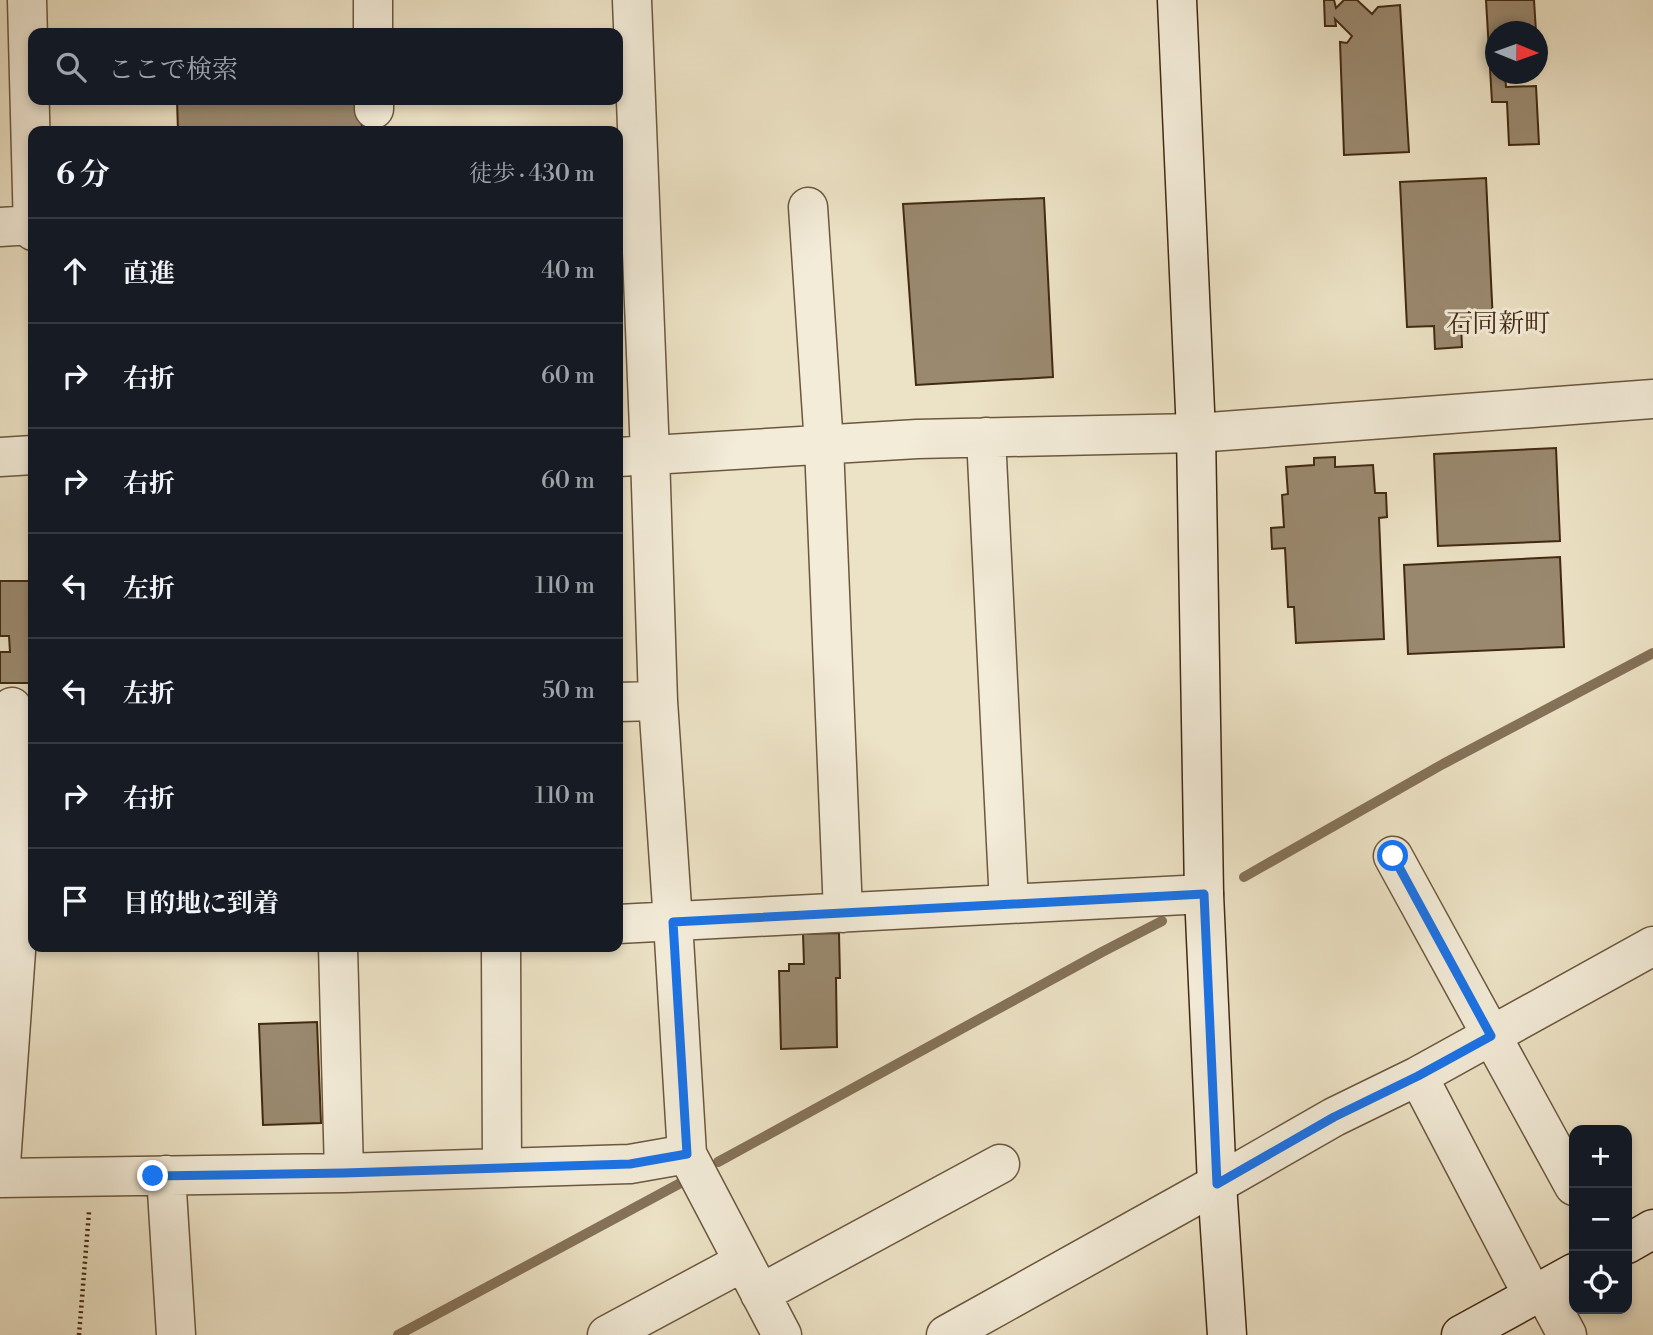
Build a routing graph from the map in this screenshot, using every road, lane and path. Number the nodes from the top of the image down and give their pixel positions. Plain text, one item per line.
1 (27, 0) edge
2 (373, 0) edge
3 (632, 0) edge
4 (1177, 0) edge
5 (373, 28) edge
6 (28, 38) edge
7 (30, 105) edge
8 (30, 126) edge
9 (808, 207) dead end
10 (629, 217) edge
11 (28, 225) edge
12 (0, 227) edge
13 (1653, 399) edge
14 (1196, 433) junction
15 (986, 437) junction
16 (824, 445) junction
17 (28, 455) edge
18 (634, 456) edge
19 (0, 457) edge
20 (658, 701) junction
21 (623, 702) edge
22 (15, 707) edge
23 (1393, 856) dead end
24 (1204, 894) junction
25 (1009, 904) junction
26 (843, 913) junction
27 (673, 922) junction
28 (623, 924) edge
29 (17, 937) edge
30 (1653, 946) edge
31 (338, 952) edge
32 (501, 952) edge
33 (1491, 1036) junction
34 (1418, 1076) junction
35 (687, 1154) junction
36 (1000, 1164) dead end
37 (502, 1167) junction
38 (344, 1173) junction
39 (166, 1175) junction
40 (92, 1176) junction
41 (1569, 1177) edge
42 (0, 1178) edge
43 (1217, 1184) junction
44 (1653, 1229) edge
45 (1632, 1241) edge
46 (751, 1278) junction
47 (1550, 1286) edge
48 (79, 1335) edge
49 (176, 1335) edge
50 (607, 1335) edge
51 (782, 1335) edge
52 (946, 1335) edge
53 (1227, 1335) edge
54 (1461, 1335) edge
55 (1567, 1335) edge

1 - 6 street
2 - 5 street
3 - 10 street
4 - 14 street
7 - 8 street
9 - 16 street
10 - 18 street
11 - 12 street
13 - 14 street
14 - 15 street
14 - 24 street
15 - 16 street
15 - 25 street
16 - 18 street
16 - 26 street
17 - 19 street
18 - 20 street
20 - 21 street
20 - 27 street
22 - 29 street
23 - 33 street
24 - 25 street
24 - 43 street
25 - 26 street
26 - 27 street
27 - 28 street
27 - 35 street
29 - 42 street
30 - 33 street
31 - 38 street
32 - 37 street
33 - 34 street
33 - 41 street
34 - 43 street
34 - 47 street
35 - 37 street
35 - 46 street
36 - 46 street
37 - 38 street
38 - 39 street
39 - 40 street
39 - 49 street
40 - 42 street
40 - 48 path
43 - 52 street
43 - 53 street
44 - 45 street
46 - 50 street
46 - 51 street
47 - 54 street
47 - 55 street

